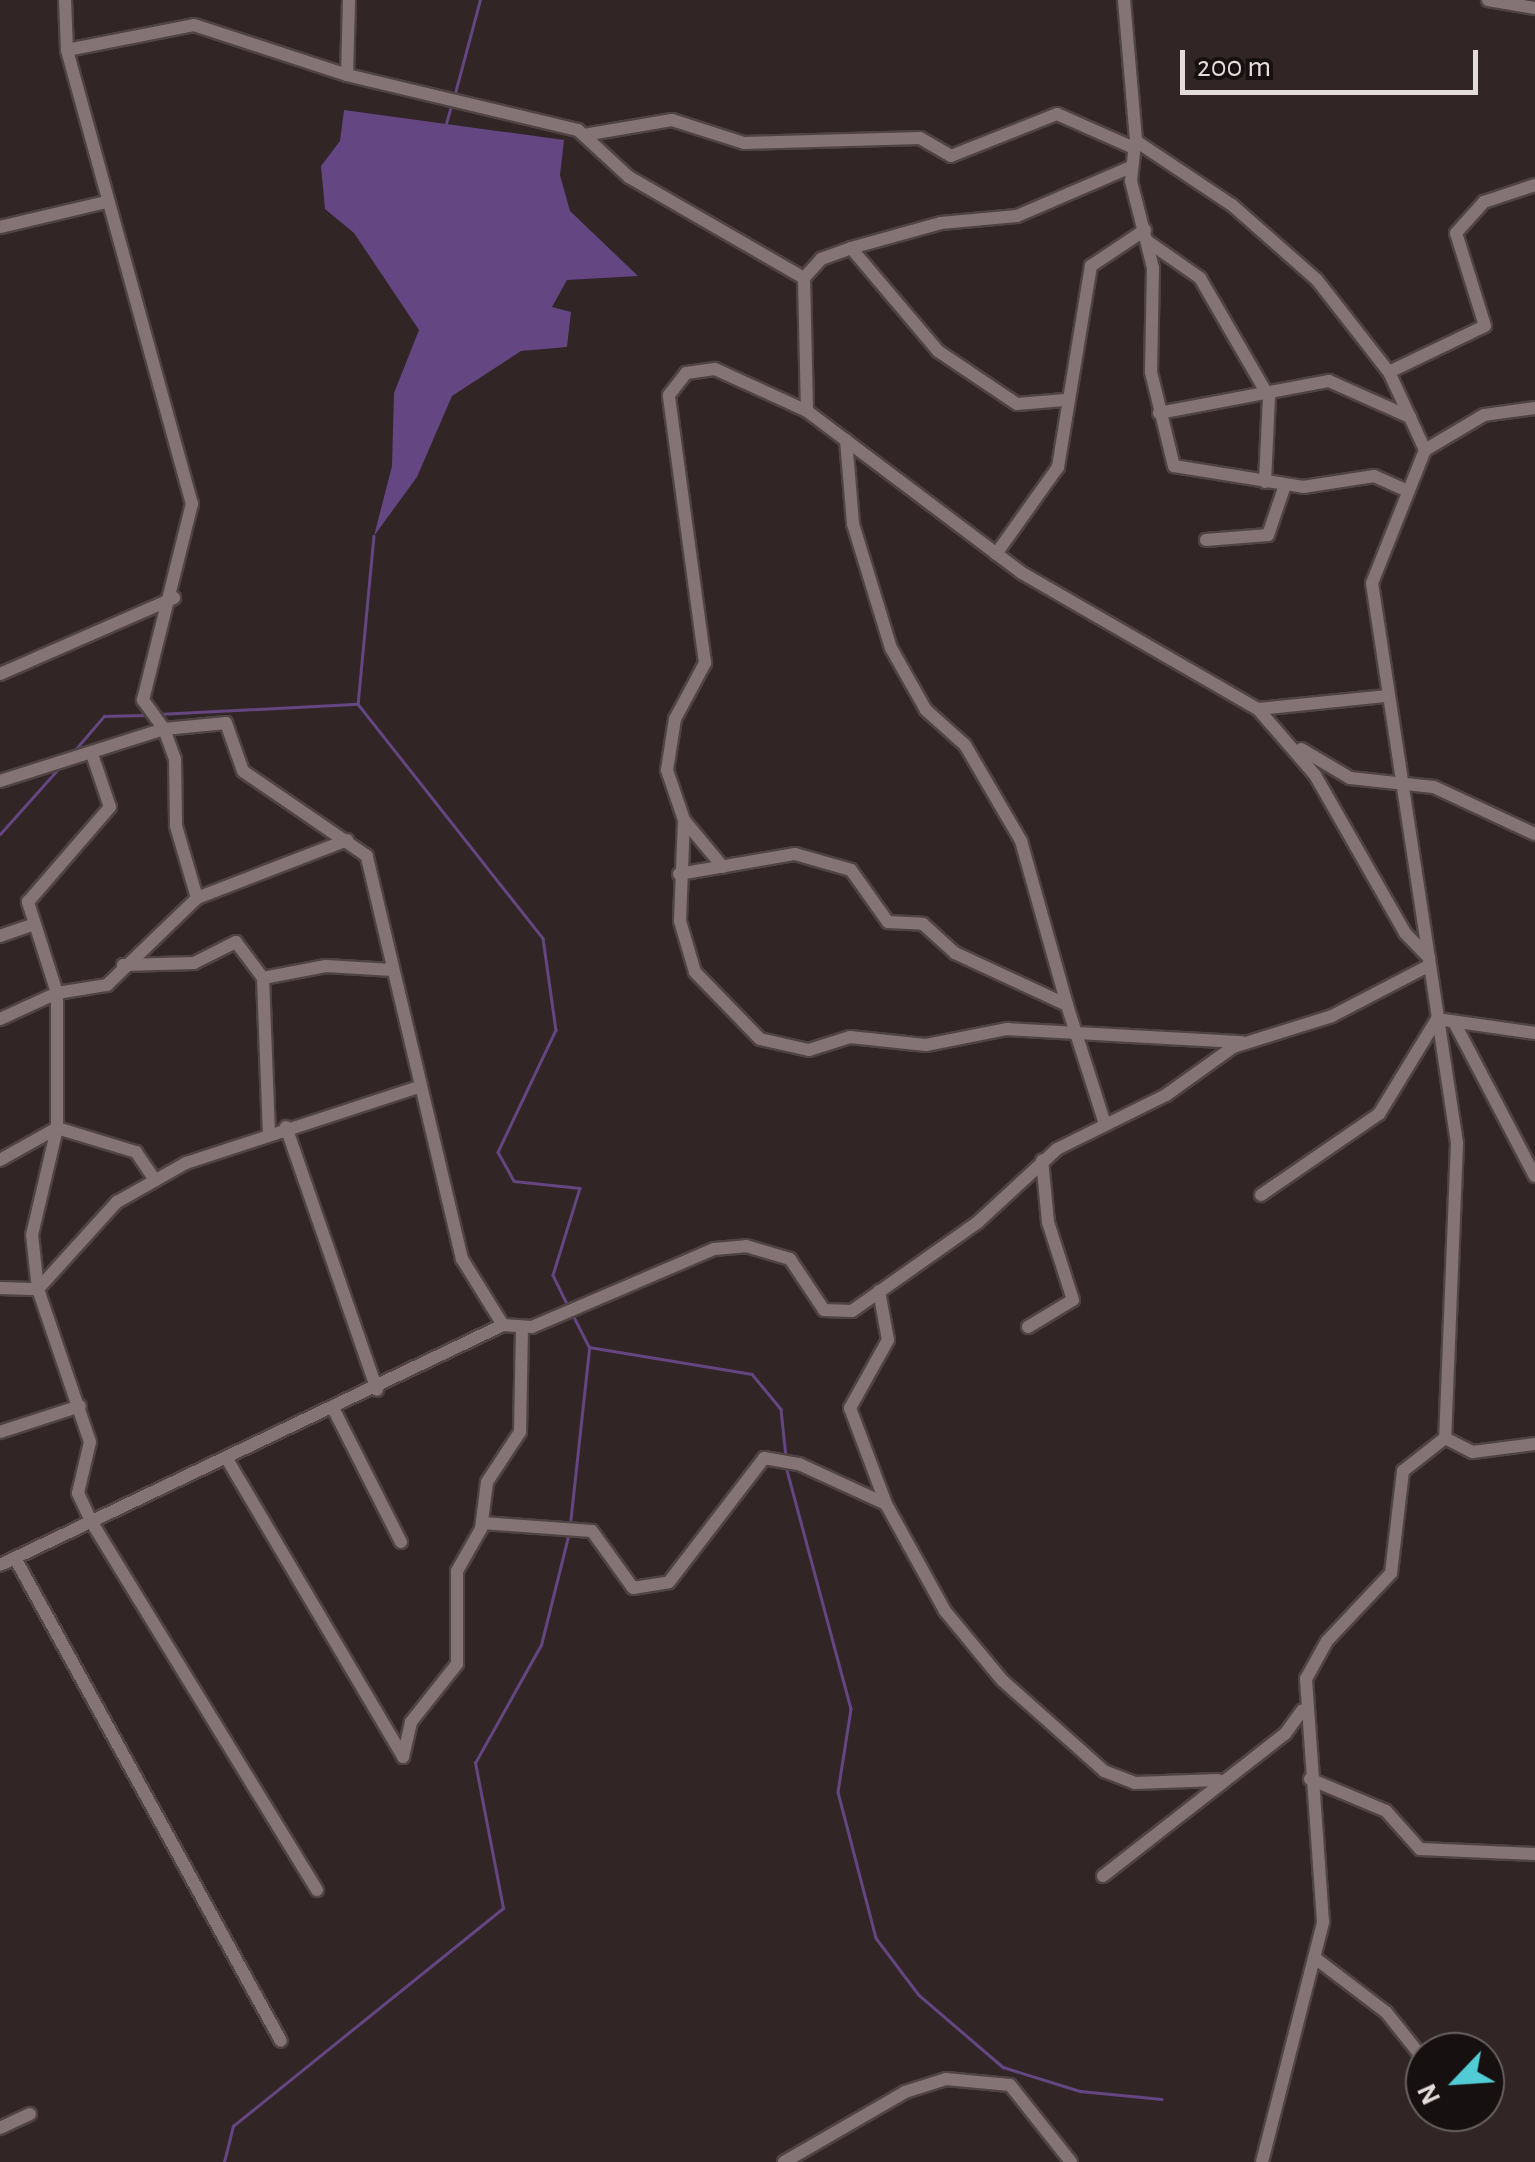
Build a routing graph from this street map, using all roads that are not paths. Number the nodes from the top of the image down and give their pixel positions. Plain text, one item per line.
1 (64, 0) edge
2 (349, 0) edge
3 (1124, 0) edge
4 (1488, 0) edge
5 (1535, 8) edge
6 (66, 50) junction
7 (347, 76) junction
8 (584, 136) junction
9 (1135, 144) junction
10 (1130, 167) junction
11 (1535, 185) edge
12 (106, 202) junction
13 (0, 228) edge
14 (1146, 236) junction
15 (850, 248) junction
16 (804, 278) junction
17 (1388, 372) junction
18 (1267, 394) junction
19 (1065, 400) junction
20 (1535, 408) edge
21 (807, 411) junction
22 (1158, 413) junction
23 (1410, 417) junction
24 (846, 440) junction
25 (1425, 450) junction
26 (1265, 482) junction
27 (1285, 486) junction
28 (1403, 489) junction
29 (1206, 540) dead end
30 (996, 554) junction
31 (174, 598) junction
32 (0, 674) edge
33 (1387, 696) junction
34 (1258, 710) junction
35 (1276, 728) junction
36 (164, 729) junction
37 (93, 757) junction
38 (0, 781) edge
39 (1401, 782) junction
40 (684, 820) junction
41 (1535, 834) edge
42 (347, 840) junction
43 (722, 868) junction
44 (679, 874) junction
45 (197, 898) junction
46 (32, 926) junction
47 (0, 936) edge
48 (1430, 962) junction
49 (123, 966) junction
50 (392, 970) junction
51 (263, 978) junction
52 (57, 993) junction
53 (1067, 1005) junction
54 (0, 1019) edge
55 (1437, 1019) junction
56 (1454, 1022) junction
57 (1535, 1034) edge
58 (1081, 1038) junction
59 (1245, 1042) junction
60 (418, 1087) junction
61 (1105, 1124) junction
62 (286, 1127) junction
63 (57, 1128) junction
64 (269, 1132) junction
65 (0, 1160) edge
66 (1042, 1160) junction
67 (1535, 1176) edge
68 (155, 1180) junction
69 (1261, 1196) dead end
70 (0, 1288) edge
71 (38, 1289) junction
72 (878, 1291) junction
73 (503, 1325) junction
74 (1028, 1327) dead end
75 (522, 1328) junction
76 (376, 1390) junction
77 (80, 1406) junction
78 (334, 1410) junction
79 (0, 1432) edge
80 (1445, 1438) junction
81 (1535, 1444) edge
82 (227, 1459) junction
83 (886, 1504) junction
84 (91, 1521) junction
85 (482, 1522) junction
86 (401, 1542) dead end
87 (14, 1558) junction
88 (0, 1565) edge
89 (1302, 1710) junction
90 (1310, 1778) junction
91 (1218, 1780) junction
92 (1535, 1854) edge
93 (1103, 1876) dead end
94 (318, 1890) dead end
95 (1315, 1958) junction
96 (1405, 2036) edge
97 (281, 2041) dead end
98 (30, 2114) dead end
99 (0, 2128) edge
100 (784, 2162) edge
101 (1071, 2162) edge
102 (1262, 2162) edge

1 - 6 street
2 - 7 street
3 - 9 street
4 - 5 street
6 - 7 street
6 - 12 street
7 - 8 street
8 - 9 street
8 - 16 street
9 - 10 street
9 - 17 street
10 - 14 street
10 - 15 street
11 - 17 street
12 - 13 street
12 - 31 street
14 - 18 street
14 - 19 street
14 - 22 street
15 - 16 street
15 - 19 street
16 - 21 street
17 - 23 street
18 - 22 street
18 - 23 street
18 - 26 street
19 - 30 street
20 - 25 street
21 - 24 street
21 - 40 street
22 - 26 street
23 - 25 street
24 - 30 street
24 - 53 street
25 - 28 street
26 - 27 street
27 - 28 street
27 - 29 street
28 - 33 street
30 - 34 street
31 - 32 street
31 - 36 street
33 - 34 street
33 - 39 street
34 - 35 street
35 - 39 street
35 - 48 street
36 - 37 street
36 - 42 street
36 - 45 street
37 - 38 street
37 - 46 street
39 - 41 street
39 - 48 street
40 - 43 street
40 - 44 street
42 - 45 street
42 - 50 street
43 - 44 street
43 - 53 street
44 - 58 street
45 - 49 street
46 - 47 street
46 - 52 street
48 - 55 street
48 - 59 street
49 - 51 street
49 - 52 street
50 - 51 street
50 - 60 street
51 - 64 street
52 - 54 street
52 - 63 street
53 - 58 street
55 - 56 street
55 - 69 street
55 - 80 street
56 - 57 street
56 - 67 street
58 - 59 street
58 - 61 street
59 - 61 street
60 - 62 street
60 - 73 street
61 - 66 street
62 - 64 street
62 - 76 street
63 - 65 street
63 - 68 street
63 - 71 street
64 - 68 street
66 - 72 street
66 - 74 street
68 - 71 street
70 - 71 street
71 - 77 street
72 - 75 street
72 - 83 street
73 - 75 street
73 - 76 street
75 - 85 street
76 - 78 street
77 - 79 street
77 - 84 street
78 - 82 street
78 - 86 street
80 - 81 street
80 - 89 street
82 - 84 street
82 - 85 street
83 - 85 street
83 - 91 street
84 - 87 street
84 - 94 street
87 - 88 street
87 - 97 street
89 - 90 street
89 - 91 street
90 - 92 street
90 - 95 street
91 - 93 street
95 - 96 street
95 - 102 street
98 - 99 street
100 - 101 street

